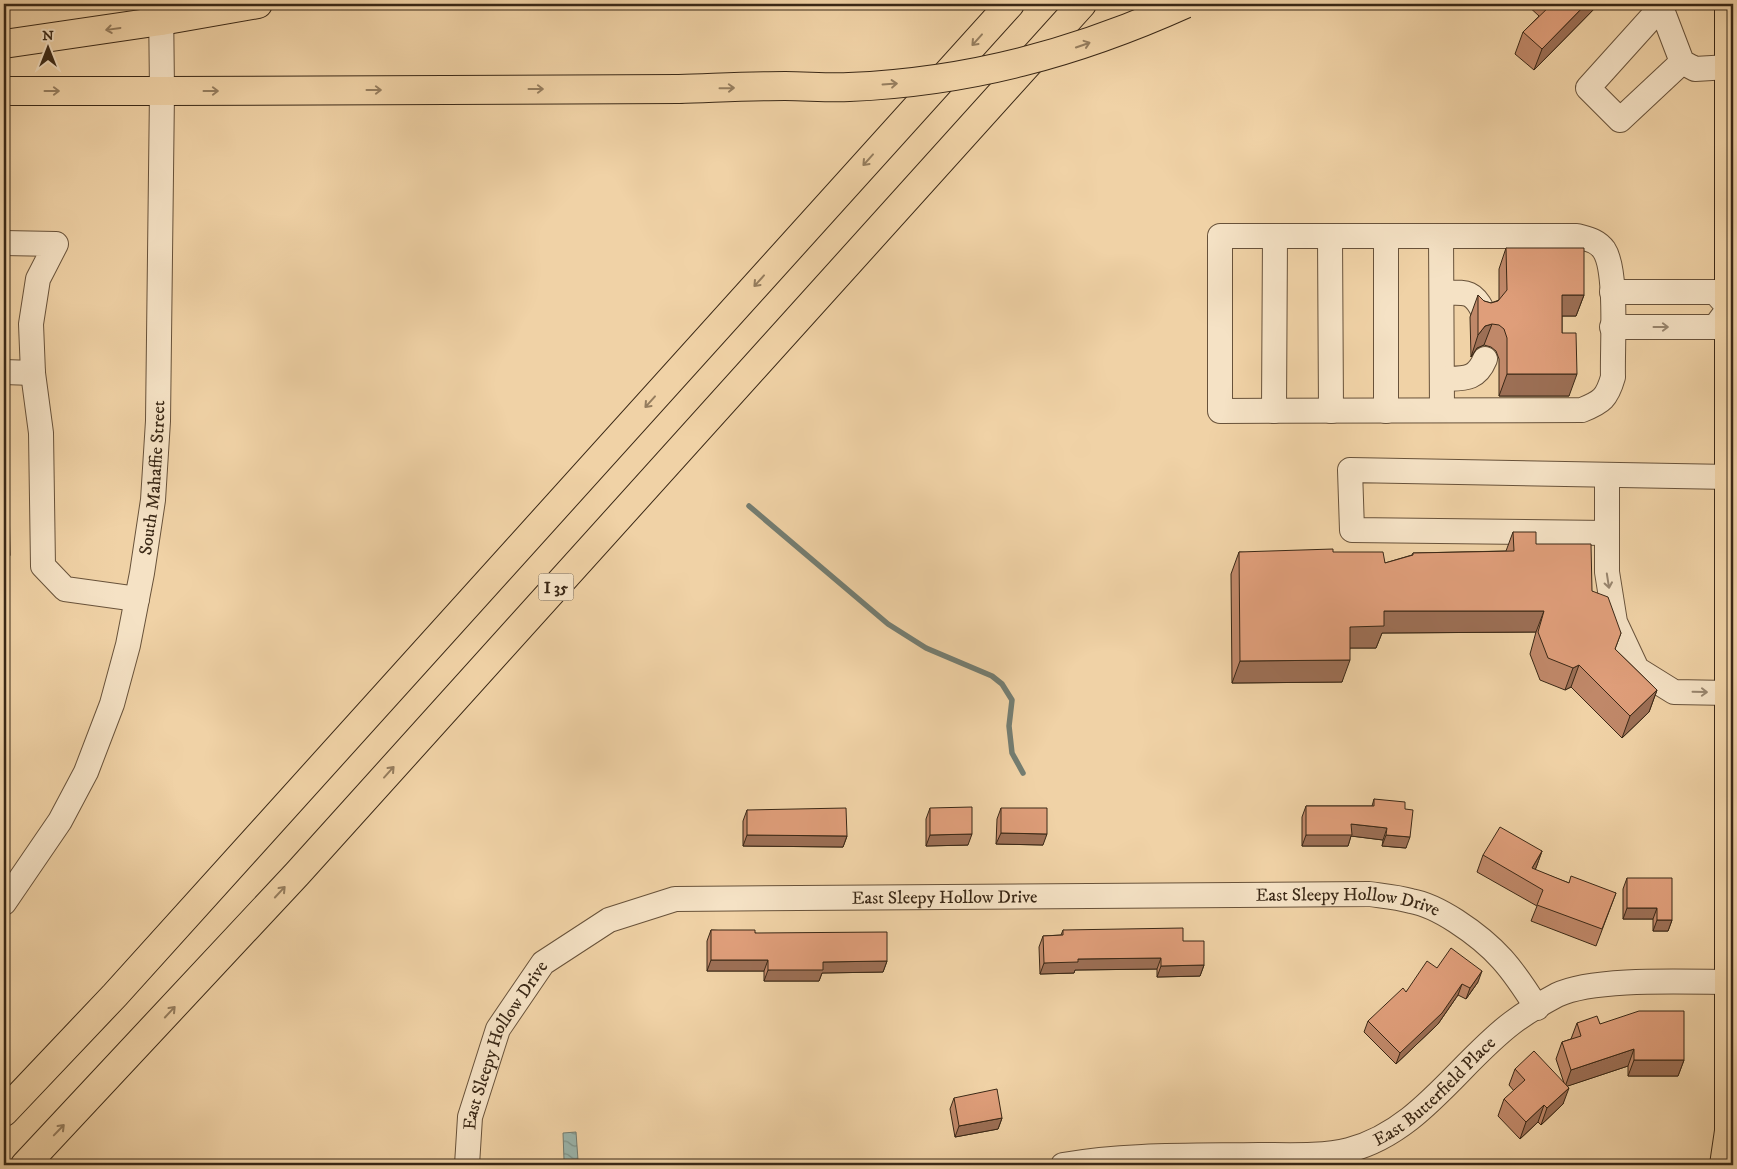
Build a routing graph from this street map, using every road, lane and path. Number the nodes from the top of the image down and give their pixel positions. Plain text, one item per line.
1 (258, 4) edge
2 (1010, 4) edge
3 (1082, 4) edge
4 (1185, 4) edge
5 (1729, 4) edge
6 (1660, 5) edge
7 (161, 13) edge
8 (4, 44) edge
9 (1682, 62) junction
10 (1729, 68) junction
11 (4, 91) edge
12 (162, 91) junction
13 (1275, 236) junction
14 (1330, 236) junction
15 (1386, 236) junction
16 (1442, 236) junction
17 (4, 243) edge
18 (1612, 292) junction
19 (1442, 293) junction
20 (1729, 308) junction
21 (1483, 311) edge
22 (1612, 327) junction
23 (1485, 359) dead end
24 (4, 372) edge
25 (33, 373) junction
26 (1442, 379) junction
27 (1386, 410) junction
28 (1442, 410) junction
29 (1274, 411) junction
30 (1331, 411) junction
31 (1731, 442) edge
32 (1607, 476) junction
33 (1730, 477) junction
34 (1607, 533) junction
35 (137, 599) junction
36 (1730, 705) edge
37 (4, 903) edge
38 (1731, 982) edge
39 (1537, 1008) junction
40 (4, 1112) edge
41 (1731, 1138) edge
42 (25, 1165) edge
43 (467, 1165) edge
44 (1066, 1165) edge
45 (1724, 1165) edge

1 - 7 main road
2 -> 40 main road
42 -> 3 main road, I 35
12 -> 4 main road, bridge
5 - 10 main road
6 - 9 street
6 - 9 street
7 -> 8 main road
7 - 12 street, South Mahaffie Street
9 - 10 street
10 - 20 main road
11 -> 12 main road
12 - 35 street, South Mahaffie Street
13 - 14 street
13 - 29 street
13 - 29 street
14 - 15 street
14 - 30 street
15 - 16 street
15 - 27 street
16 - 18 street
16 - 19 street
17 - 25 street
18 - 20 street
18 - 22 street
19 - 21 street
19 - 26 street
22 -> 20 street
20 - 31 main road
22 - 28 street
23 - 26 street
24 - 25 street
25 - 35 street
26 - 28 street
27 - 28 street
27 - 30 street
29 - 30 street
31 - 33 main road
32 - 33 street
32 - 34 street
32 - 34 street
33 - 36 main road
34 -> 36 street
35 - 37 street, South Mahaffie Street
36 - 38 main road
38 - 39 street, East Butterfield Place
38 - 41 main road
39 - 43 street, East Sleepy Hollow Drive
39 - 44 street, East Butterfield Place
41 - 45 main road

